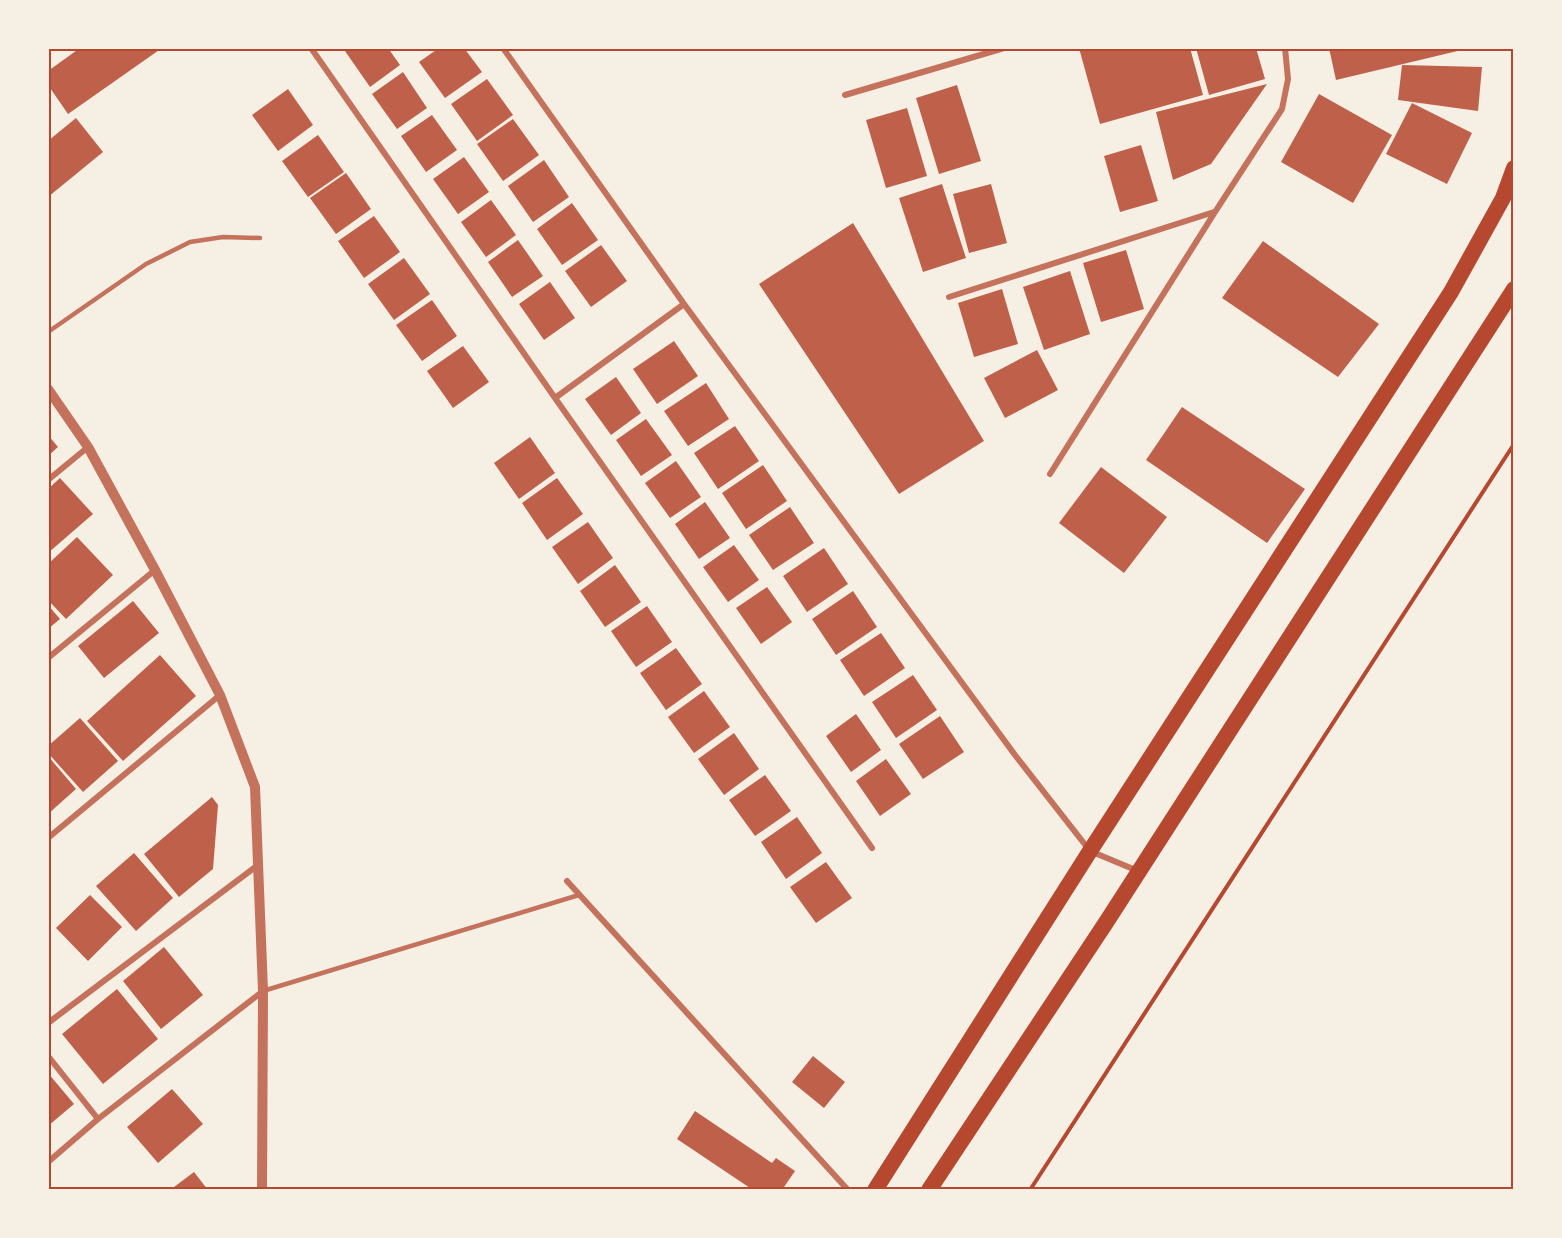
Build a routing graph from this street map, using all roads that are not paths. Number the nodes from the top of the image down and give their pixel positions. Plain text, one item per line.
1 (311, 48) edge
2 (503, 48) edge
3 (1004, 48) edge
4 (1285, 48) edge
5 (845, 95) dead end
6 (1514, 168) edge
7 (1215, 212) junction
8 (260, 238) dead end
9 (1514, 289) edge
10 (949, 297) dead end
11 (684, 304) junction
12 (48, 332) edge
13 (48, 389) edge
14 (555, 398) junction
15 (88, 447) junction
16 (1050, 474) dead end
17 (48, 480) edge
18 (155, 570) junction
19 (48, 658) edge
20 (220, 695) junction
21 (48, 838) edge
22 (872, 848) dead end
23 (1090, 850) junction
24 (258, 865) junction
25 (1139, 872) junction
26 (567, 881) dead end
27 (579, 895) junction
28 (263, 991) junction
29 (48, 1023) edge
30 (48, 1056) edge
31 (98, 1119) junction
32 (48, 1162) edge
33 (262, 1189) edge
34 (848, 1190) edge
35 (875, 1190) edge
36 (929, 1190) edge

1 - 14 street
2 - 11 street
3 - 5 street
4 - 7 street
6 - 23 highway
7 - 10 street
7 - 16 street
8 - 12 lane
9 - 25 highway
11 - 14 street
11 - 23 street
13 - 15 street
14 - 22 street
15 - 17 street
15 - 18 street
18 - 19 street
18 - 20 street
20 - 21 street
20 - 24 street
23 - 25 street
23 - 35 highway
24 - 28 street
24 - 29 street
25 - 36 highway
26 - 27 street
27 - 28 lane
27 - 34 street
28 - 31 street
28 - 33 street
30 - 31 street
31 - 32 street

